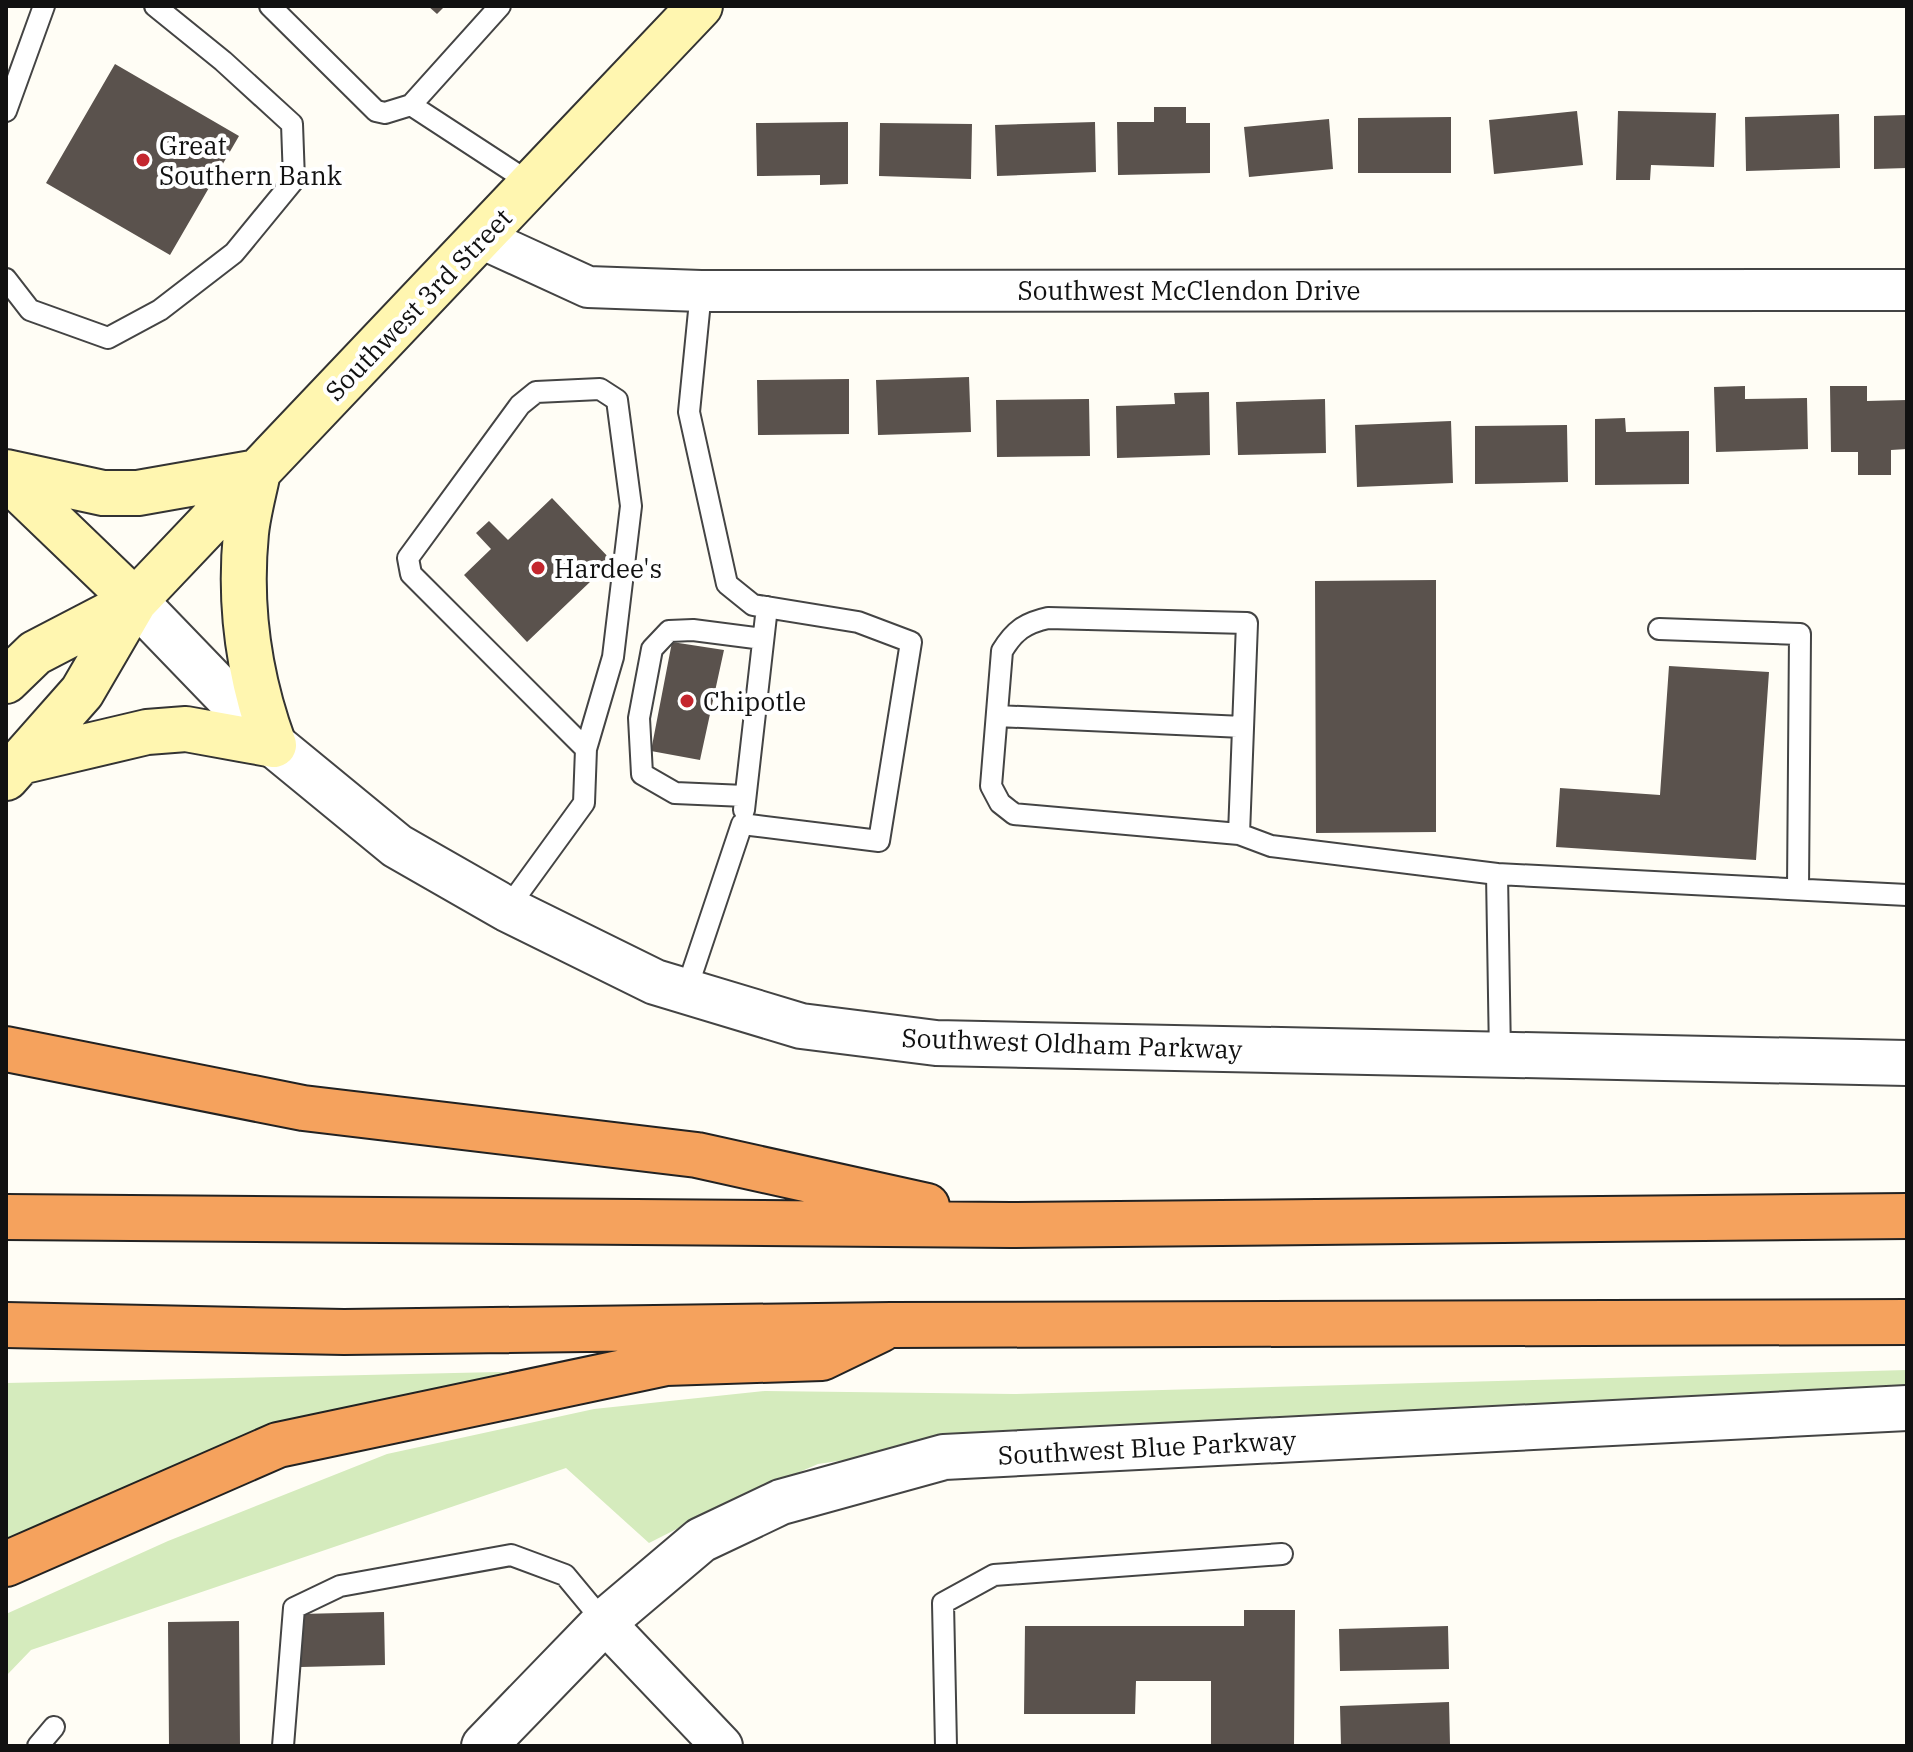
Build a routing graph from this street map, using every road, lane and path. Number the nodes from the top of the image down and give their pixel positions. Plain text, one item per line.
1 (44, 6) edge
2 (155, 6) edge
3 (270, 6) edge
4 (500, 6) edge
5 (700, 6) edge
6 (411, 105) junction
7 (6, 111) edge
8 (532, 184) junction
9 (481, 238) junction
10 (6, 279) edge
11 (1907, 290) edge
12 (701, 291) junction
13 (258, 472) junction
14 (6, 474) edge
15 (135, 601) junction
16 (767, 607) junction
17 (1659, 629) dead end
18 (763, 639) junction
19 (6, 681) edge
20 (997, 716) junction
21 (1243, 727) junction
22 (274, 745) junction
23 (586, 749) junction
24 (13, 770) edge
25 (745, 796) junction
26 (742, 824) junction
27 (1239, 834) junction
28 (1497, 874) junction
29 (1798, 889) junction
30 (1907, 895) edge
31 (507, 909) junction
32 (686, 991) junction
33 (6, 1049) edge
34 (1500, 1055) junction
35 (1907, 1063) edge
36 (1907, 1216) edge
37 (6, 1217) edge
38 (1011, 1225) junction
39 (1907, 1322) edge
40 (6, 1325) edge
41 (891, 1325) junction
42 (1907, 1408) edge
43 (1282, 1554) dead end
44 (6, 1564) edge
45 (604, 1622) junction
46 (54, 1727) dead end
47 (38, 1746) edge
48 (283, 1746) edge
49 (484, 1746) edge
50 (722, 1746) edge
51 (946, 1746) edge

1 - 7 lane
2 - 10 lane
3 - 6 lane
4 - 6 lane
5 - 8 main road, Southwest 3rd Street
6 - 8 lane
8 - 9 main road, Southwest 3rd Street
9 - 12 street, Southwest McClendon Drive
9 - 13 main road, Southwest 3rd Street
11 - 12 street, Southwest McClendon Drive
12 - 16 lane
13 - 14 main road
13 - 15 main road, Southwest 3rd Street
13 - 22 main road
14 - 15 main road
15 - 19 main road, Southwest 3rd Street
15 - 22 street, Southwest Oldham Parkway
15 - 24 main road, Southwest 3rd Street
16 - 18 lane
16 - 26 lane
17 - 29 lane
18 - 25 lane
18 - 25 lane
20 - 21 lane
20 - 21 lane
20 - 27 lane
21 - 27 lane
22 - 24 main road
22 - 31 street, Southwest Oldham Parkway
23 - 23 lane
23 - 31 lane
25 - 26 lane
26 - 32 lane
27 - 28 lane
28 - 29 lane
28 - 34 lane
29 - 30 lane
31 - 32 street, Southwest Oldham Parkway
32 - 34 street, Southwest Oldham Parkway
33 - 38 highway
34 - 35 street, Southwest Oldham Parkway
36 - 38 highway
37 - 38 highway
39 - 41 highway
40 - 41 highway
41 - 44 highway
42 - 45 street, Southwest Blue Parkway
43 - 51 lane
45 - 48 lane
45 - 49 street, Southwest Blue Parkway
45 - 50 street
46 - 47 lane

